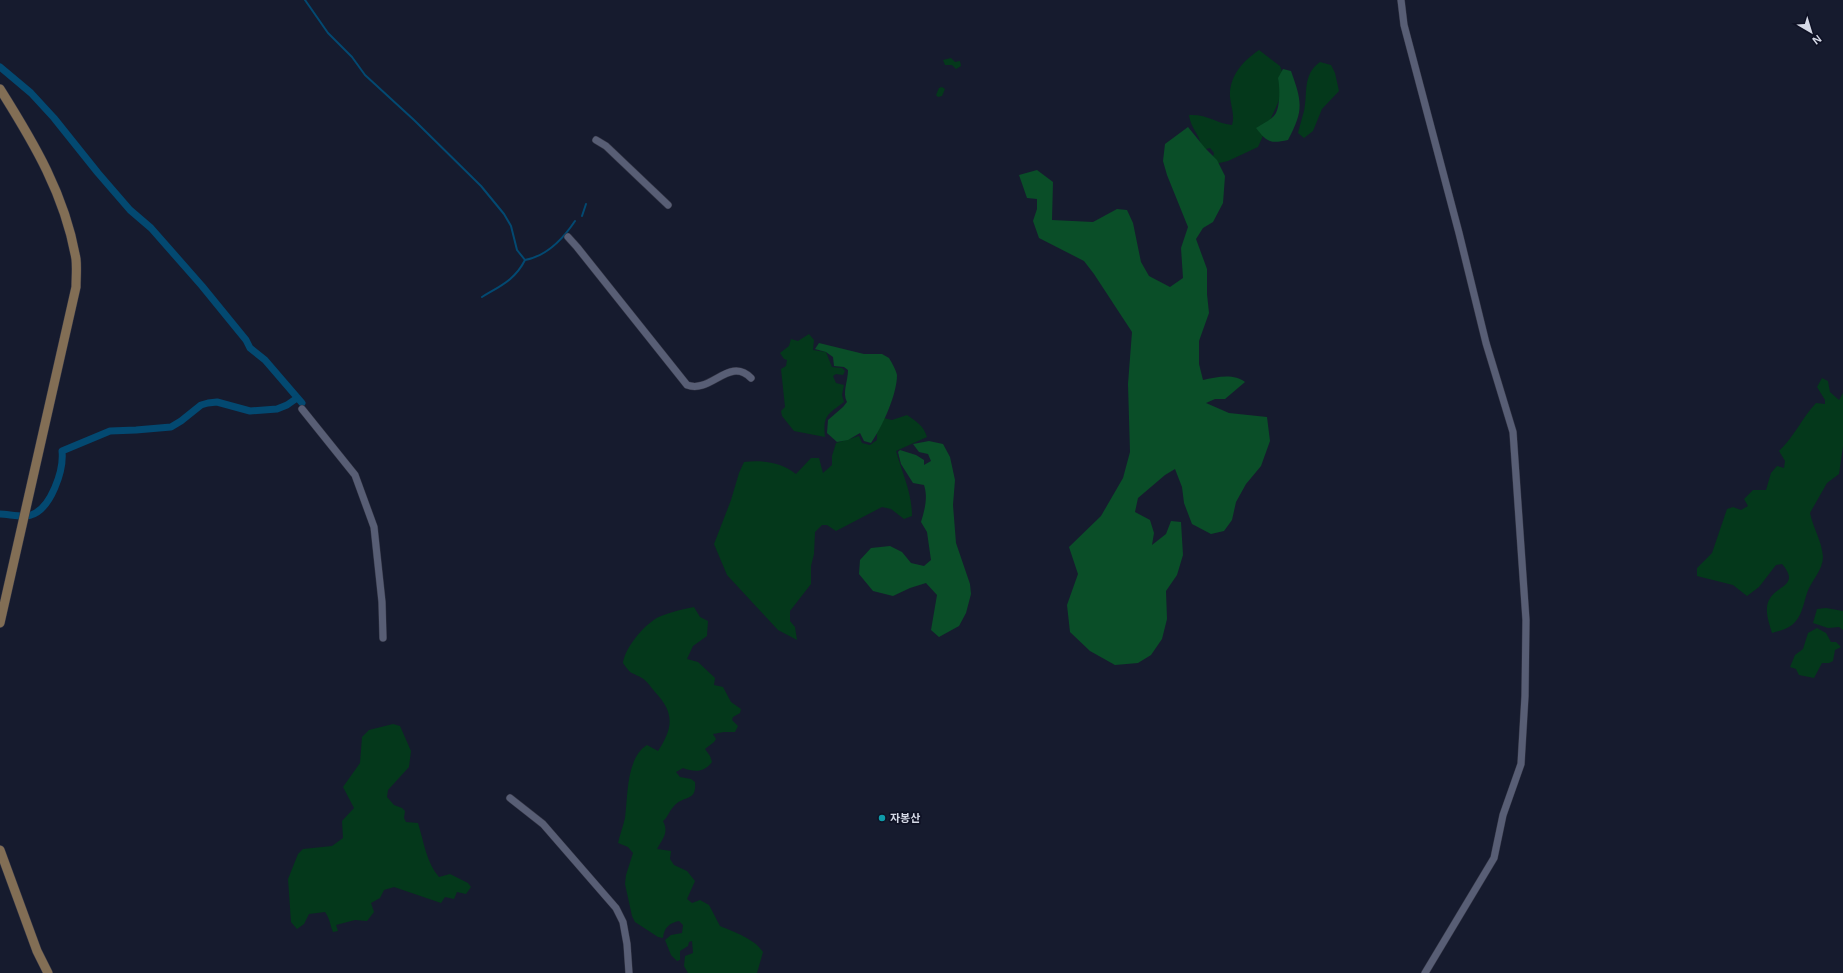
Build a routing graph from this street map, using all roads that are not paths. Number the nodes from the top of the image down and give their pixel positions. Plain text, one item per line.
1 (1401, 0) edge
2 (0, 89) edge
3 (596, 140) dead end
4 (668, 205) dead end
5 (568, 237) dead end
6 (751, 378) dead end
7 (302, 409) dead end
8 (0, 623) edge
9 (383, 638) dead end
10 (510, 798) dead end
11 (0, 850) edge
12 (48, 973) edge
13 (629, 973) edge
14 (1425, 973) edge

1 - 14 street
2 - 8 main road
3 - 4 street
5 - 6 street
7 - 9 street
10 - 13 street
11 - 12 main road

